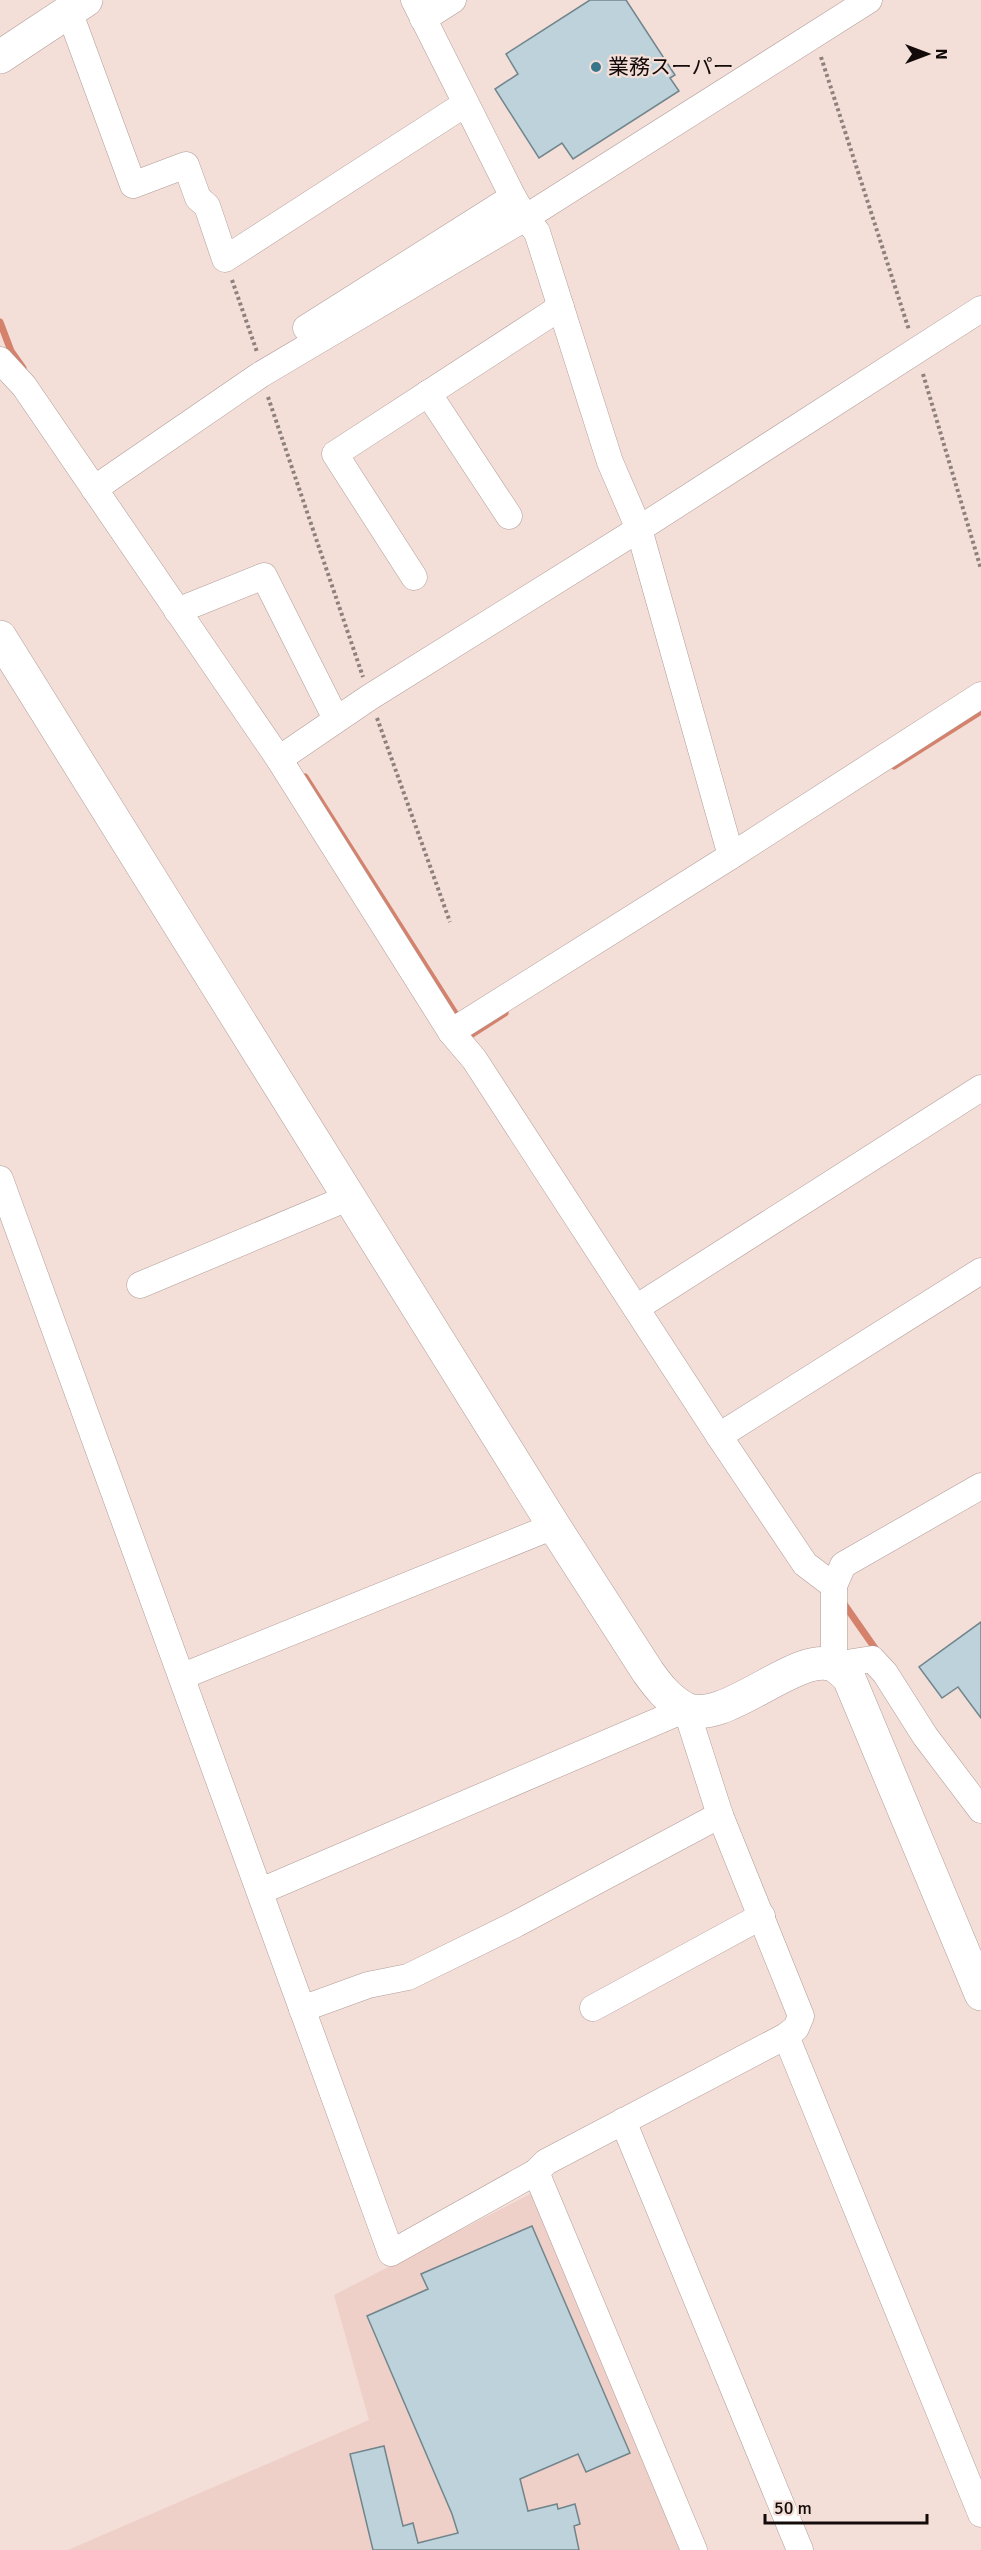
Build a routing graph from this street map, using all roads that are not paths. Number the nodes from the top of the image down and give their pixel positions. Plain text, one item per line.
1 (453, 0) edge
2 (869, 0) edge
3 (78, 5) edge
4 (418, 9) edge
5 (0, 57) edge
6 (465, 104) junction
7 (519, 207) junction
8 (561, 307) junction
9 (981, 309) edge
10 (0, 360) edge
11 (428, 393) junction
12 (94, 489) junction
13 (508, 516) dead end
14 (639, 529) junction
15 (414, 577) dead end
16 (177, 611) junction
17 (0, 638) edge
18 (981, 695) edge
19 (336, 719) junction
20 (279, 759) junction
21 (731, 856) junction
22 (451, 1032) junction
23 (981, 1089) edge
24 (0, 1179) edge
25 (350, 1197) junction
26 (981, 1271) edge
27 (140, 1285) dead end
28 (636, 1308) junction
29 (719, 1436) junction
30 (981, 1486) edge
31 (554, 1526) junction
32 (834, 1586) junction
33 (834, 1665) junction
34 (183, 1676) junction
35 (686, 1709) junction
36 (981, 1810) edge
37 (720, 1815) junction
38 (261, 1891) junction
39 (762, 1916) junction
40 (981, 1994) edge
41 (593, 2008) dead end
42 (302, 2009) junction
43 (786, 2036) junction
44 (623, 2121) junction
45 (536, 2172) junction
46 (981, 2514) edge
47 (694, 2550) edge
48 (800, 2550) edge

1 - 4 street
2 - 7 street
3 - 5 street
3 - 6 street
4 - 6 street
6 - 7 street
7 - 8 street
7 - 12 street
8 - 11 street
8 - 14 street
9 - 14 street
10 - 12 street
11 - 13 street
11 - 15 street
12 - 16 street
14 - 19 street
14 - 21 street
16 - 19 street
16 - 20 street
17 - 25 street
18 - 21 street
19 - 20 street
20 - 22 street
21 - 22 street
22 - 28 street
23 - 28 street
24 - 34 street
25 - 27 street
25 - 31 street
26 - 29 street
28 - 29 street
29 - 32 street
30 - 32 street
31 - 34 street
31 - 35 street
32 - 33 street
33 - 35 street
33 - 36 street
33 - 40 street
34 - 38 street
35 - 37 street
35 - 38 street
37 - 39 street
37 - 42 street
38 - 42 street
39 - 41 street
39 - 43 street
42 - 45 street
43 - 44 street
43 - 46 street
44 - 45 street
44 - 48 street
45 - 47 street

